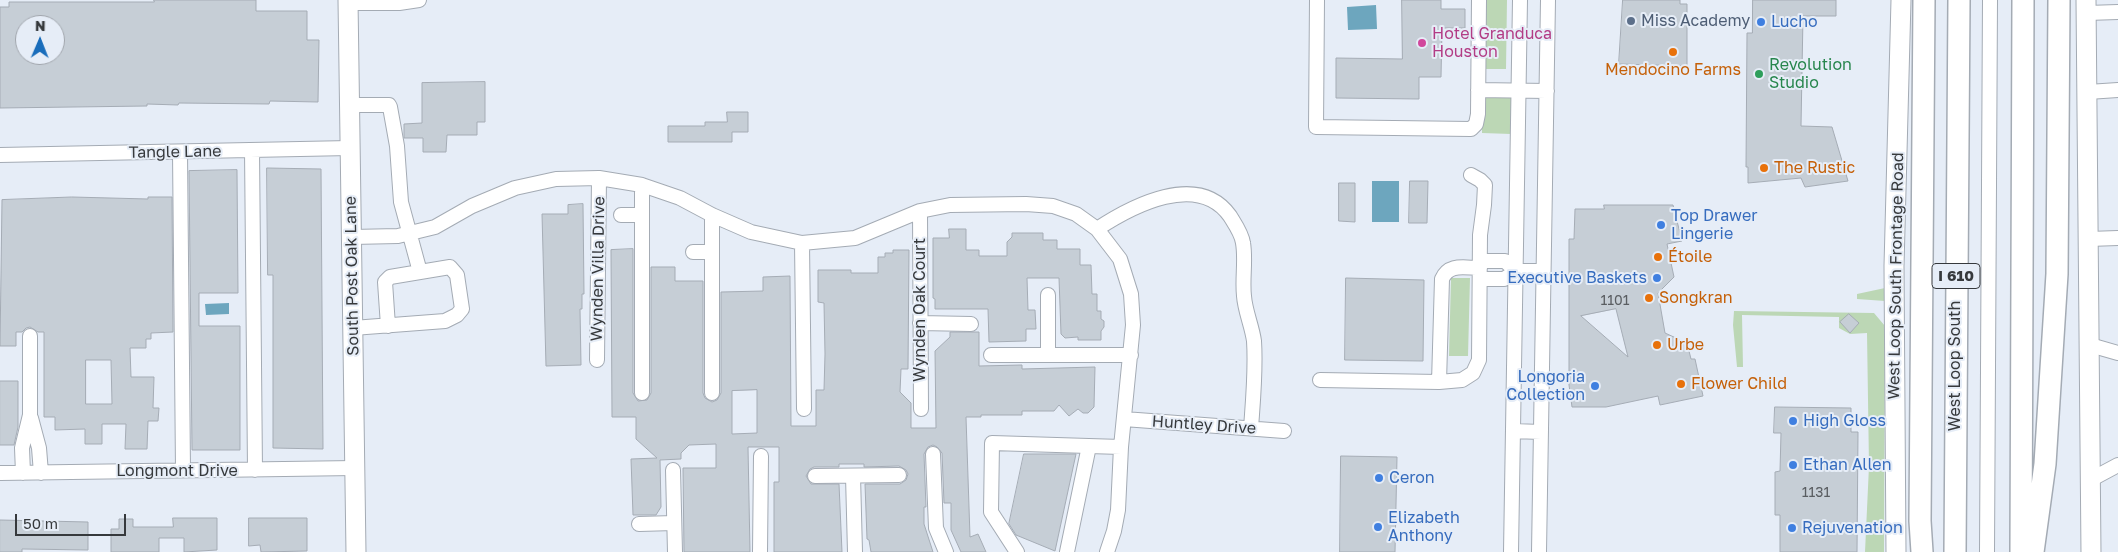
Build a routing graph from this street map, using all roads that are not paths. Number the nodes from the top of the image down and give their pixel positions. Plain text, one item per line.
1 (419, 0) edge
2 (1317, 0) edge
3 (1479, 0) edge
4 (1520, 0) edge
5 (1548, 0) edge
6 (1901, 0) edge
7 (1924, 0) edge
8 (1959, 0) edge
9 (1990, 0) edge
10 (2023, 0) edge
11 (2059, 0) edge
12 (348, 2) edge
13 (2086, 7) edge
14 (2118, 12) edge
15 (1478, 90) junction
16 (2118, 90) edge
17 (1519, 91) junction
18 (1546, 91) junction
19 (2088, 92) junction
20 (350, 105) junction
21 (350, 148) junction
22 (252, 150) junction
23 (180, 152) junction
24 (0, 155) edge
25 (1471, 175) dead end
26 (599, 178) junction
27 (642, 185) junction
28 (920, 211) junction
29 (621, 215) dead end
30 (642, 215) junction
31 (712, 215) junction
32 (1097, 228) junction
33 (410, 233) junction
34 (352, 237) junction
35 (2118, 238) edge
36 (2089, 239) junction
37 (802, 243) junction
38 (693, 252) dead end
39 (712, 252) junction
40 (1480, 269) junction
41 (1516, 271) junction
42 (1542, 271) junction
43 (420, 272) junction
44 (1048, 295) dead end
45 (920, 323) junction
46 (971, 324) dead end
47 (388, 326) junction
48 (353, 328) junction
49 (30, 336) dead end
50 (2090, 345) junction
51 (2118, 353) edge
52 (1048, 355) junction
53 (1131, 355) junction
54 (991, 356) dead end
55 (597, 360) dead end
56 (1320, 380) dead end
57 (1440, 382) junction
58 (642, 393) dead end
59 (712, 393) dead end
60 (804, 409) dead end
61 (921, 409) dead end
62 (30, 415) junction
63 (1124, 419) junction
64 (1251, 428) junction
65 (1284, 431) dead end
66 (1513, 431) junction
67 (1541, 432) junction
68 (1089, 446) junction
69 (1121, 447) junction
70 (933, 454) dead end
71 (761, 456) dead end
72 (2118, 465) edge
73 (355, 468) junction
74 (183, 470) junction
75 (255, 470) junction
76 (673, 470) dead end
77 (0, 473) edge
78 (22, 473) junction
79 (41, 473) junction
80 (899, 475) dead end
81 (814, 476) dead end
82 (853, 476) junction
83 (2090, 480) junction
84 (674, 523) junction
85 (639, 524) dead end
86 (356, 552) edge
87 (675, 552) edge
88 (760, 552) edge
89 (855, 552) edge
90 (946, 552) edge
91 (1017, 552) edge
92 (1067, 552) edge
93 (1107, 552) edge
94 (1511, 552) edge
95 (1539, 552) edge
96 (1896, 552) edge
97 (1922, 552) edge
98 (1954, 552) edge
99 (1987, 552) edge
100 (2020, 552) edge
101 (2034, 552) edge
102 (2091, 552) edge

1 - 12 street
2 - 15 street
3 - 15 street
4 - 17 street
5 - 18 street
6 - 96 main road, West Loop South Frontage Road
7 - 97 highway
8 - 98 highway, West Loop South / I 610
9 - 99 street
10 - 100 highway
11 - 101 highway
12 - 20 main road, South Post Oak Lane
13 - 14 street
13 - 19 main road
15 - 17 street
16 - 19 street
17 - 18 street
17 - 41 street
18 - 42 street
19 - 36 main road
20 - 21 main road, South Post Oak Lane
20 - 33 street
21 - 22 street, Tangle Lane
21 - 34 main road, South Post Oak Lane
22 - 23 street, Tangle Lane
22 - 75 street
23 - 24 street, Tangle Lane
23 - 74 street
25 - 40 street
26 - 27 street
26 - 33 street
26 - 55 street, Wynden Villa Drive
27 - 30 street
27 - 31 street
28 - 32 street
28 - 37 street
28 - 45 street, Wynden Oak Court
29 - 30 street
30 - 58 street
31 - 37 street
31 - 39 street
32 - 53 street
32 - 64 street
33 - 34 street
33 - 43 street
34 - 48 main road, South Post Oak Lane
35 - 36 street
36 - 50 main road
37 - 60 street
38 - 39 street
39 - 59 street
40 - 41 street
40 - 57 street
40 - 57 street
41 - 42 street
41 - 66 street
42 - 67 street
43 - 47 street
43 - 47 street
44 - 52 street
45 - 46 street
45 - 61 street, Wynden Oak Court
47 - 48 street
48 - 73 main road, South Post Oak Lane
49 - 62 street
50 - 51 street
50 - 83 main road
52 - 53 street
52 - 54 street
53 - 63 street
56 - 57 street
62 - 78 street
62 - 79 street
63 - 64 street, Huntley Drive
63 - 69 street
64 - 65 street, Huntley Drive
66 - 67 street
66 - 94 street
67 - 95 street
68 - 69 street
68 - 91 street
68 - 92 street
69 - 93 street
70 - 90 street
71 - 88 street
72 - 83 street
73 - 75 street, Longmont Drive
73 - 86 main road, South Post Oak Lane
74 - 75 street, Longmont Drive
74 - 79 street, Longmont Drive
76 - 84 street
77 - 78 street, Longmont Drive
78 - 79 street, Longmont Drive
80 - 82 street
81 - 82 street
82 - 89 street
83 - 102 main road
84 - 85 street
84 - 87 street

